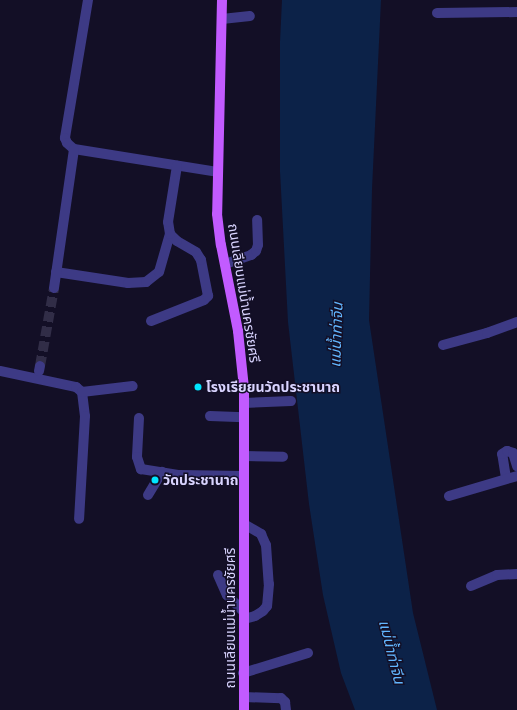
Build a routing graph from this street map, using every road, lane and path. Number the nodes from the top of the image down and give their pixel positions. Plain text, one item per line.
1 (88, 0) edge
2 (222, 0) edge
3 (517, 12) edge
4 (437, 13) dead end
5 (250, 16) dead end
6 (222, 19) junction
7 (74, 149) junction
8 (177, 166) junction
9 (217, 172) junction
10 (257, 220) dead end
11 (170, 234) junction
12 (225, 264) junction
13 (56, 272) junction
14 (54, 288) tunnel mouth
15 (151, 321) dead end
16 (517, 322) edge
17 (443, 345) dead end
18 (0, 371) edge
19 (133, 386) dead end
20 (82, 392) junction
21 (291, 401) dead end
22 (244, 403) junction
23 (210, 416) dead end
24 (244, 416) junction
25 (139, 418) dead end
26 (244, 456) junction
27 (283, 457) dead end
28 (517, 466) edge
29 (162, 472) junction
30 (244, 476) junction
31 (517, 476) edge
32 (506, 478) junction
33 (148, 495) dead end
34 (449, 496) dead end
35 (79, 519) dead end
36 (244, 524) junction
37 (517, 574) edge
38 (218, 575) dead end
39 (471, 586) dead end
40 (244, 615) junction
41 (308, 652) dead end
42 (243, 673) junction
43 (244, 697) junction
44 (244, 710) edge
45 (286, 710) edge

1 - 7 street
2 - 6 main road, ถนนเลียบแม่น้ำนครชัยศรี
3 - 4 street
5 - 6 street
6 - 9 main road, ถนนเลียบแม่น้ำนครชัยศรี
7 - 8 street
7 - 13 street
8 - 9 street
8 - 11 street
9 - 12 main road, ถนนเลียบแม่น้ำนครชัยศรี
10 - 12 street
11 - 13 street
11 - 15 street
12 - 22 main road, ถนนเลียบแม่น้ำนครชัยศรี
13 - 14 street
16 - 17 street
18 - 20 street
19 - 20 street
20 - 35 street
21 - 22 street
22 - 24 main road, ถนนเลียบแม่น้ำนครชัยศรี
23 - 24 street
24 - 26 main road, ถนนเลียบแม่น้ำนครชัยศรี
25 - 29 street
26 - 27 street
26 - 30 main road, ถนนเลียบแม่น้ำนครชัยศรี
28 - 32 street
29 - 30 street
29 - 33 street
30 - 36 main road, ถนนเลียบแม่น้ำนครชัยศรี
31 - 32 street
32 - 34 street
36 - 40 main road, ถนนเลียบแม่น้ำนครชัยศรี
36 - 40 street
37 - 39 street
38 - 40 street
40 - 42 main road, ถนนเลียบแม่น้ำนครชัยศรี
41 - 42 street
42 - 43 main road, ถนนเลียบแม่น้ำนครชัยศรี
43 - 44 main road, ถนนเลียบแม่น้ำนครชัยศรี
43 - 45 street

